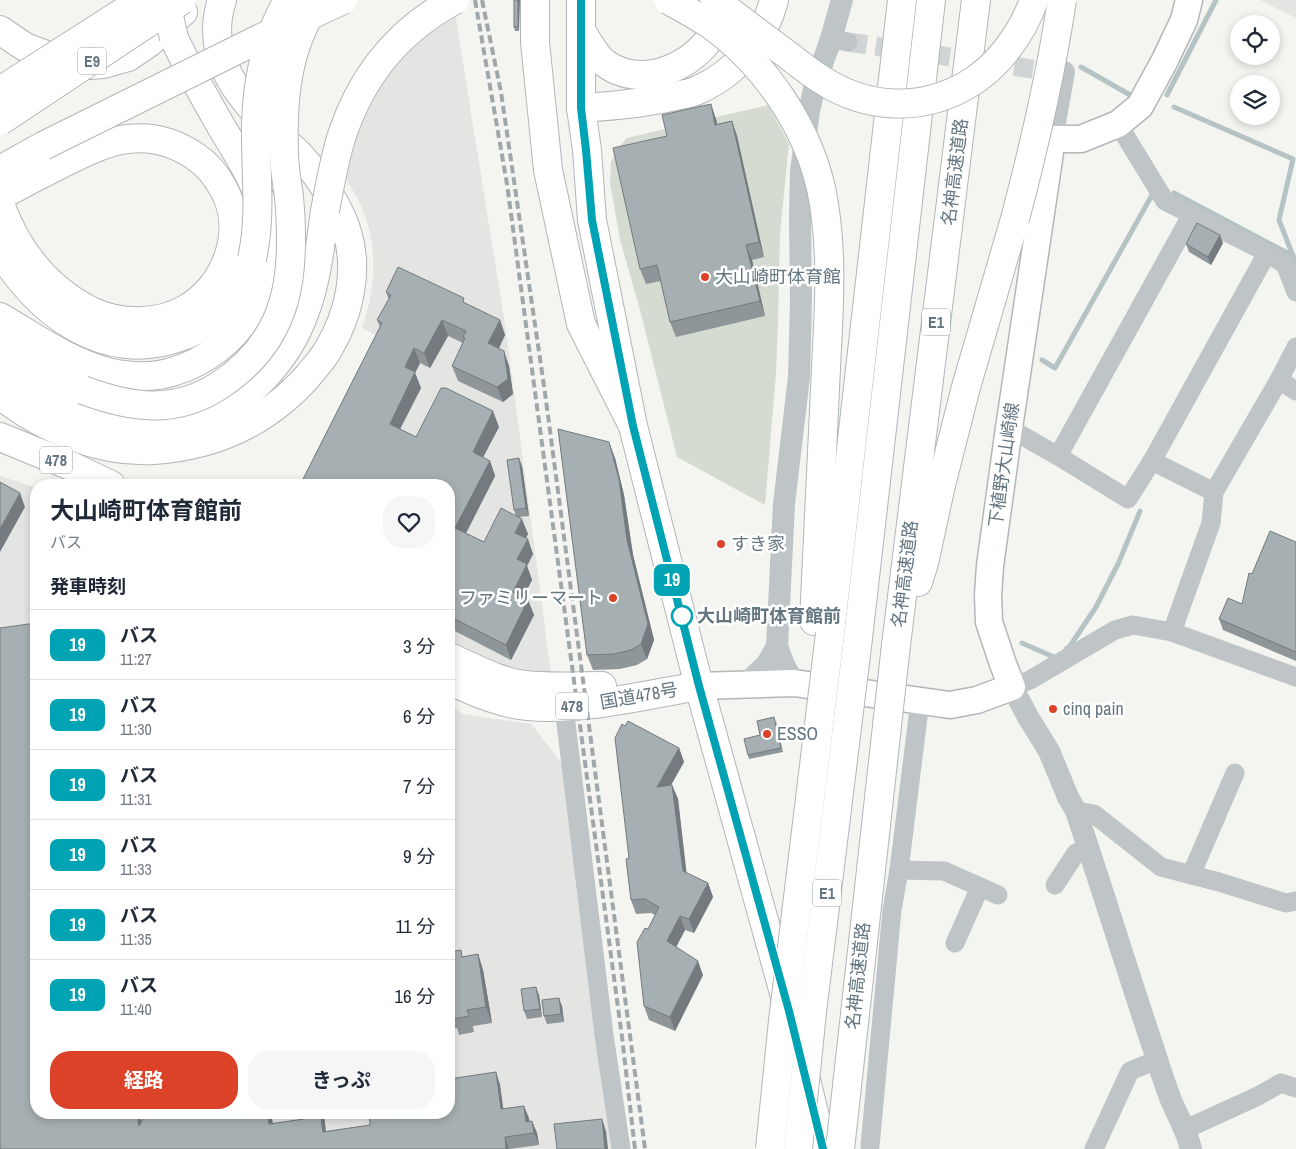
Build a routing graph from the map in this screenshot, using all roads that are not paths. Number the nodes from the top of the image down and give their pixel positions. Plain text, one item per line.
1 (110, 0) edge
2 (142, 0) edge
3 (167, 0) edge
4 (182, 0) edge
5 (194, 0) edge
6 (222, 0) edge
7 (288, 0) edge
8 (318, 0) edge
9 (343, 0) edge
10 (421, 0) edge
11 (455, 0) edge
12 (535, 0) edge
13 (581, 0) edge
14 (668, 0) edge
15 (715, 0) edge
16 (725, 0) edge
17 (744, 0) edge
18 (774, 0) edge
19 (842, 0) edge
20 (902, 0) edge
21 (932, 0) edge
22 (976, 0) edge
23 (1034, 0) edge
24 (1062, 0) edge
25 (1189, 0) edge
26 (0, 30) edge
27 (581, 30) junction
28 (803, 66) junction
29 (1039, 70) tunnel mouth
30 (1064, 72) joint
31 (0, 86) edge
32 (0, 91) edge
33 (581, 108) junction
34 (0, 121) edge
35 (1118, 124) junction
36 (1052, 139) junction
37 (0, 170) edge
38 (0, 196) edge
39 (0, 204) edge
40 (325, 210) junction
41 (1192, 214) junction
42 (1267, 254) junction
43 (5, 259) edge
44 (1296, 292) edge
45 (0, 317) edge
46 (0, 340) edge
47 (1296, 347) edge
48 (0, 366) edge
49 (1278, 380) junction
50 (1296, 391) edge
51 (5, 399) edge
52 (76, 399) junction
53 (633, 426) junction
54 (1009, 428) junction
55 (0, 437) edge
56 (1058, 456) junction
57 (1152, 461) junction
58 (98, 479) edge
59 (1214, 492) junction
60 (1172, 632) junction
61 (822, 633) junction
62 (896, 644) junction
63 (777, 646) junction
64 (455, 660) edge
65 (1296, 677) edge
66 (455, 683) edge
67 (794, 683) junction
68 (745, 685) junction
69 (699, 686) junction
70 (1012, 687) junction
71 (920, 701) junction
72 (564, 707) junction
73 (1235, 774) dead end
74 (1076, 811) junction
75 (1088, 848) junction
76 (900, 870) junction
77 (1191, 875) junction
78 (1055, 885) dead end
79 (980, 887) junction
80 (998, 895) dead end
81 (1296, 901) edge
82 (955, 943) dead end
83 (1157, 1060) junction
84 (1296, 1088) edge
85 (820, 1137) edge
86 (1188, 1139) edge
87 (873, 1148) edge
88 (621, 1149) edge
89 (770, 1149) edge
90 (798, 1149) edge
91 (840, 1149) edge
92 (1094, 1149) edge

1 - 31 highway
2 - 32 highway, E9, bridge
3 - 45 highway, bridge
4 - 34 highway, E9, bridge
5 - 26 highway
6 - 51 highway
7 - 43 highway, bridge
8 - 52 highway, bridge
9 - 37 highway, bridge
10 - 40 highway, bridge
11 - 40 highway, bridge
12 - 53 highway
13 - 27 highway
14 - 61 highway, bridge
15 - 28 highway, bridge
16 - 27 highway
17 - 28 highway, bridge
18 - 33 highway
19 - 63 street
20 - 61 highway
21 - 90 highway, E1, bridge
22 - 62 highway, 名神高速道路 / E1
23 - 28 highway, bridge
24 - 62 highway, bridge
25 - 35 main road
27 - 33 highway
29 - 30 street
30 - 36 street
33 - 53 highway
35 - 36 main road
35 - 41 street
36 - 54 main road, 下植野大山崎線
38 - 39 highway
40 - 52 highway
41 - 42 street
41 - 56 street
42 - 44 street
42 - 57 street
46 - 52 highway
47 - 49 street
48 - 52 highway
49 - 50 street
49 - 59 street
53 - 69 highway
54 - 56 street
54 - 70 main road, 下植野大山崎線
55 - 58 highway, 478
56 - 57 street
57 - 59 street
59 - 60 street
60 - 65 street
60 - 70 street
61 - 89 highway, E1, bridge
62 - 91 highway, 名神高速道路 / E1, bridge
63 - 67 street
63 - 68 street
64 - 69 highway, 国道478号 / 478
66 - 72 highway, 国道478号 / 478
67 - 68 main road
67 - 71 main road
68 - 69 main road
69 - 72 highway, 国道478号 / 478
69 - 85 highway
70 - 71 main road
70 - 74 street
71 - 76 street
72 - 88 street
73 - 77 street
74 - 75 street
74 - 77 street
75 - 78 street
75 - 83 street
76 - 79 street
76 - 87 street
77 - 81 street
79 - 80 street
79 - 82 street
83 - 86 street
83 - 92 street
84 - 86 street
85 - 87 street

